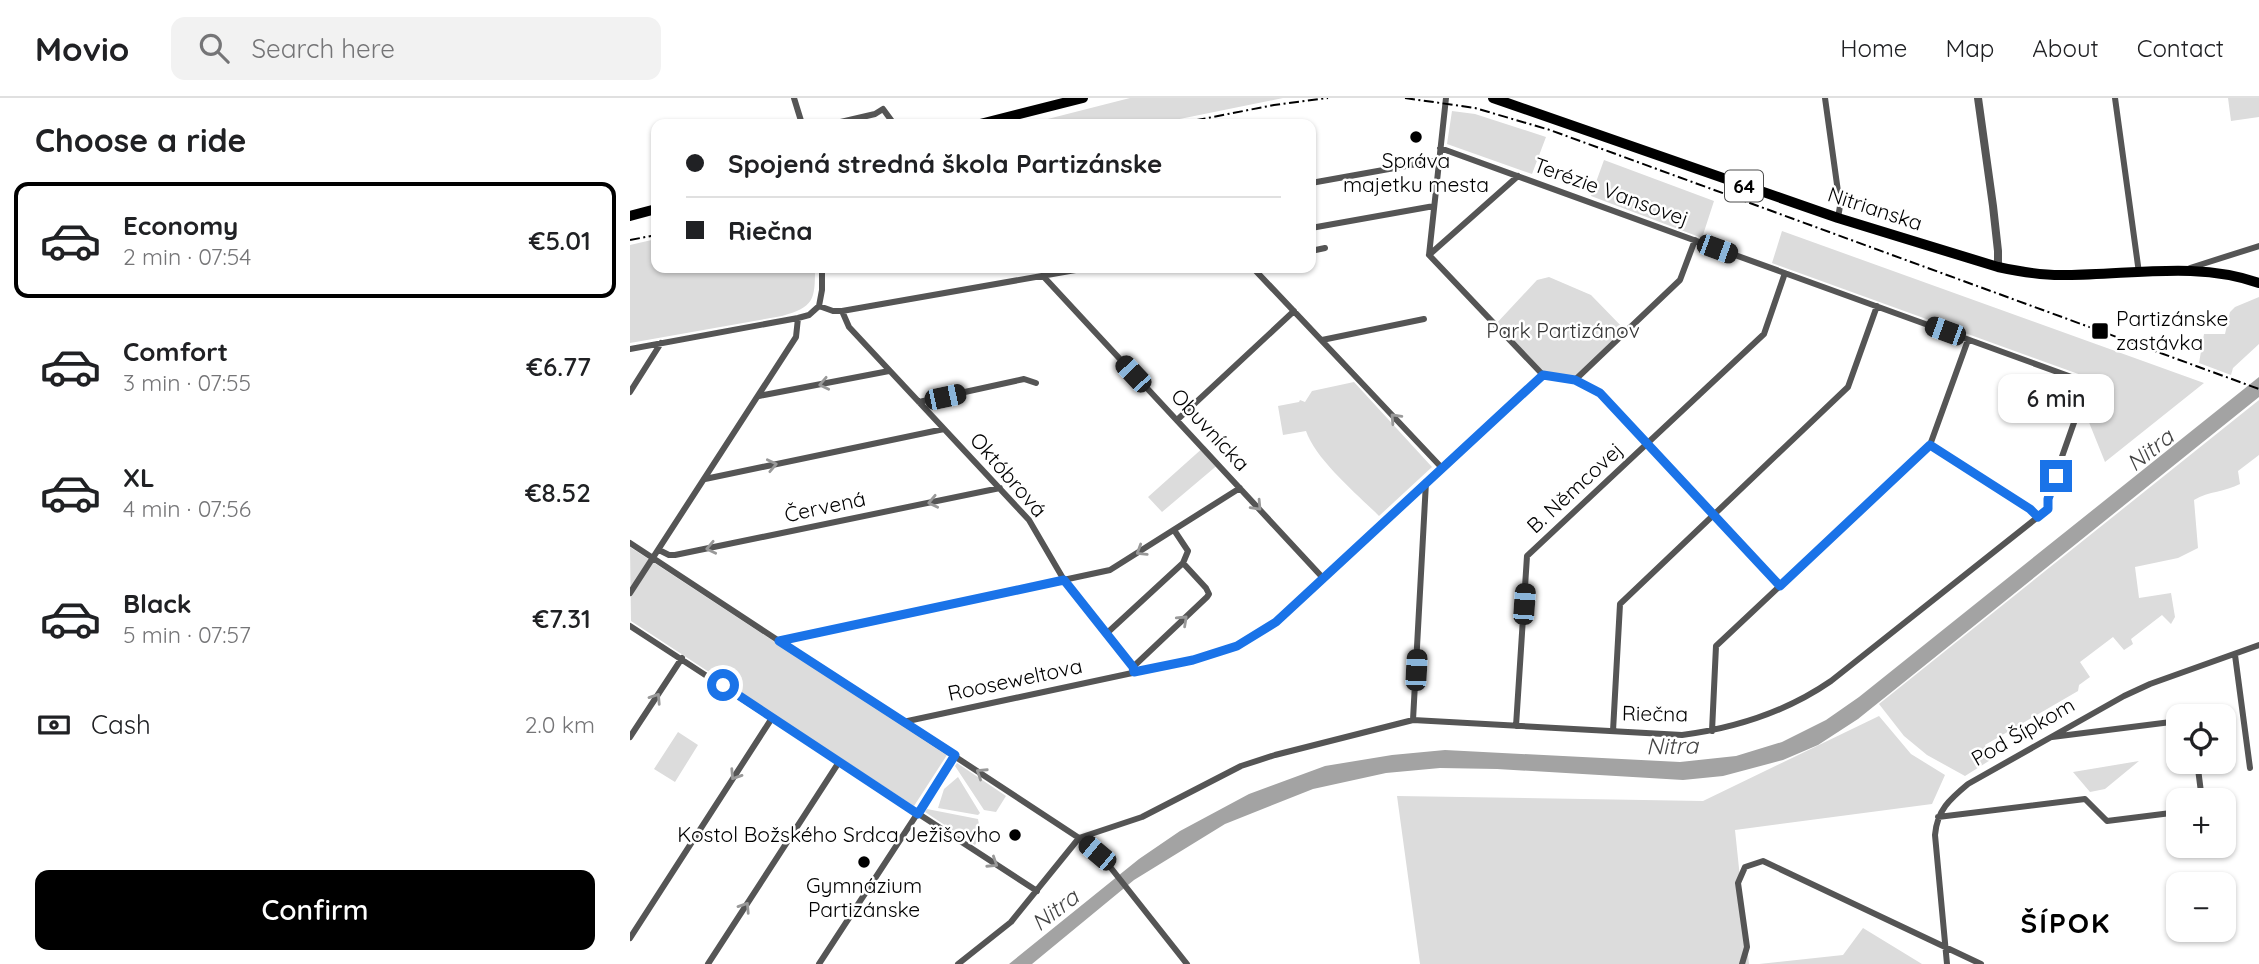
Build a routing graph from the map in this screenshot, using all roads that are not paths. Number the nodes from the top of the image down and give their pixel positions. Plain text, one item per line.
1 (794, 98) edge
2 (1083, 98) edge
3 (1446, 98) edge
4 (1493, 98) edge
5 (1825, 98) edge
6 (1978, 98) edge
7 (2115, 98) edge
8 (800, 119) edge
9 (854, 119) edge
10 (890, 119) edge
11 (1000, 119) edge
12 (1440, 148) junction
13 (1439, 160) junction
14 (1518, 176) junction
15 (1316, 182) edge
16 (1434, 206) junction
17 (651, 210) edge
18 (630, 216) edge
19 (1838, 218) junction
20 (1316, 227) edge
21 (1695, 240) junction
22 (2259, 246) edge
23 (1325, 248) dead end
24 (1316, 250) edge
25 (1429, 255) junction
26 (1998, 267) junction
27 (2182, 271) junction
28 (822, 273) edge
29 (1060, 273) edge
30 (1258, 273) edge
31 (1786, 273) junction
32 (2139, 273) junction
33 (1043, 276) junction
34 (2259, 283) edge
35 (819, 306) junction
36 (1877, 306) junction
37 (842, 311) junction
38 (1294, 311) junction
39 (798, 318) junction
40 (1424, 319) dead end
41 (1322, 340) junction
42 (1968, 340) junction
43 (661, 344) junction
44 (630, 349) edge
45 (889, 371) junction
46 (1543, 375) junction
47 (1575, 380) junction
48 (1037, 383) dead end
49 (2088, 383) joint
50 (630, 392) edge
51 (759, 396) junction
52 (919, 402) junction
53 (1177, 420) junction
54 (944, 429) junction
55 (1648, 445) junction
56 (1930, 445) junction
57 (1442, 468) junction
58 (705, 479) junction
59 (1426, 482) junction
60 (1000, 488) junction
61 (1240, 488) junction
62 (1714, 515) junction
63 (2038, 517) junction
64 (1174, 530) junction
65 (630, 543) edge
66 (659, 550) junction
67 (653, 558) junction
68 (1183, 563) junction
69 (1323, 578) junction
70 (1064, 580) junction
71 (1780, 586) junction
72 (630, 593) edge
73 (630, 626) edge
74 (1106, 634) junction
75 (779, 641) junction
76 (2259, 645) edge
77 (2235, 655) junction
78 (682, 658) junction
79 (1133, 670) junction
80 (772, 718) junction
81 (1413, 720) junction
82 (904, 722) junction
83 (2166, 723) edge
84 (1516, 726) junction
85 (1614, 731) junction
86 (1712, 731) junction
87 (630, 737) edge
88 (2048, 738) junction
89 (955, 755) junction
90 (839, 762) junction
91 (2250, 768) dead end
92 (918, 814) junction
93 (2166, 814) edge
94 (1938, 817) junction
95 (1079, 838) junction
96 (1037, 891) junction
97 (630, 938) edge
98 (1945, 947) junction
99 (1958, 954) junction
100 (1947, 963) edge
101 (708, 964) edge
102 (820, 964) edge
103 (958, 964) edge
104 (1187, 964) edge
105 (1741, 964) edge
106 (1981, 964) edge

1 - 8 street
2 - 11 main road
3 - 12 street
4 - 19 main road, Nitrianska / 64
5 - 19 street
6 - 26 street
7 - 32 street
9 - 10 street
12 - 13 street
12 - 14 street, Terézie Vansovej
13 - 15 street
13 - 16 street
14 - 21 street, Terézie Vansovej
14 - 25 street, Terézie Vansovej
16 - 20 street
16 - 25 street
17 - 18 main road
19 - 26 main road, Nitrianska / 64
21 - 31 street, Terézie Vansovej
21 - 47 street
22 - 27 street
23 - 24 street
25 - 46 street
26 - 32 main road, Nitrianska / 64
27 - 32 main road, Nitrianska / 64
27 - 34 main road, Nitrianska / 64
28 - 35 street
29 - 33 street
30 - 38 street
31 - 36 street, Terézie Vansovej
31 - 55 street, B. Němcovej
33 - 37 street
33 - 53 street, Obuvnícka
35 - 37 street
35 - 39 street
36 - 42 street, Terézie Vansovej
36 - 62 street
37 - 45 street, Októbrová
38 - 41 street
38 - 53 street
39 - 43 street
39 - 51 street
40 - 41 street
57 -> 41 street
42 - 49 street, Terézie Vansovej
42 - 56 street
43 - 44 street
43 - 50 street
45 -> 51 street
45 - 52 street, Októbrová
46 - 47 street
46 - 57 street, Rooseweltova
47 - 55 street
48 - 52 street
49 - 63 street, Riečna
51 - 58 street
52 - 54 street, Októbrová
53 - 61 street, Obuvnícka
58 -> 54 street
54 - 60 street, Októbrová
55 - 62 street
55 - 84 street, B. Němcovej
56 - 63 street
56 - 71 street
57 - 59 street, Rooseweltova
58 - 66 street
59 - 69 street, Rooseweltova
59 - 81 street
60 -> 66 street, Červená
60 - 70 street, Októbrová
61 - 64 street
61 -> 69 street, Obuvnícka
62 - 71 street
62 - 85 street
63 - 86 street, Riečna
64 - 68 street
64 -> 70 street
65 - 67 street
66 - 67 street
67 - 72 street
67 - 75 street
68 - 74 street
79 -> 68 street
69 - 79 street, Rooseweltova
70 - 74 street, Októbrová
70 - 75 street
71 - 86 street
73 - 78 street
74 - 79 street, Októbrová
75 - 82 street
76 - 77 street, Pod Šípkom
77 - 88 street, Pod Šípkom
77 - 91 street
78 - 80 street
87 -> 78 street
79 - 82 street, Rooseweltova
80 - 90 street
80 -> 97 street
81 - 84 street, Riečna
81 - 95 street, Riečna
82 - 89 street
83 - 88 street
84 - 85 street, Riečna
85 - 86 street, Riečna
88 - 94 street, Pod Šípkom
89 - 92 street
95 -> 89 street
90 - 92 street
101 -> 90 street
92 -> 96 street
92 - 102 street
93 - 94 street
94 - 98 street
95 - 96 street
95 - 104 street
96 - 103 street
98 - 99 street
98 - 100 street
98 - 105 street
99 - 100 street
99 - 106 street

